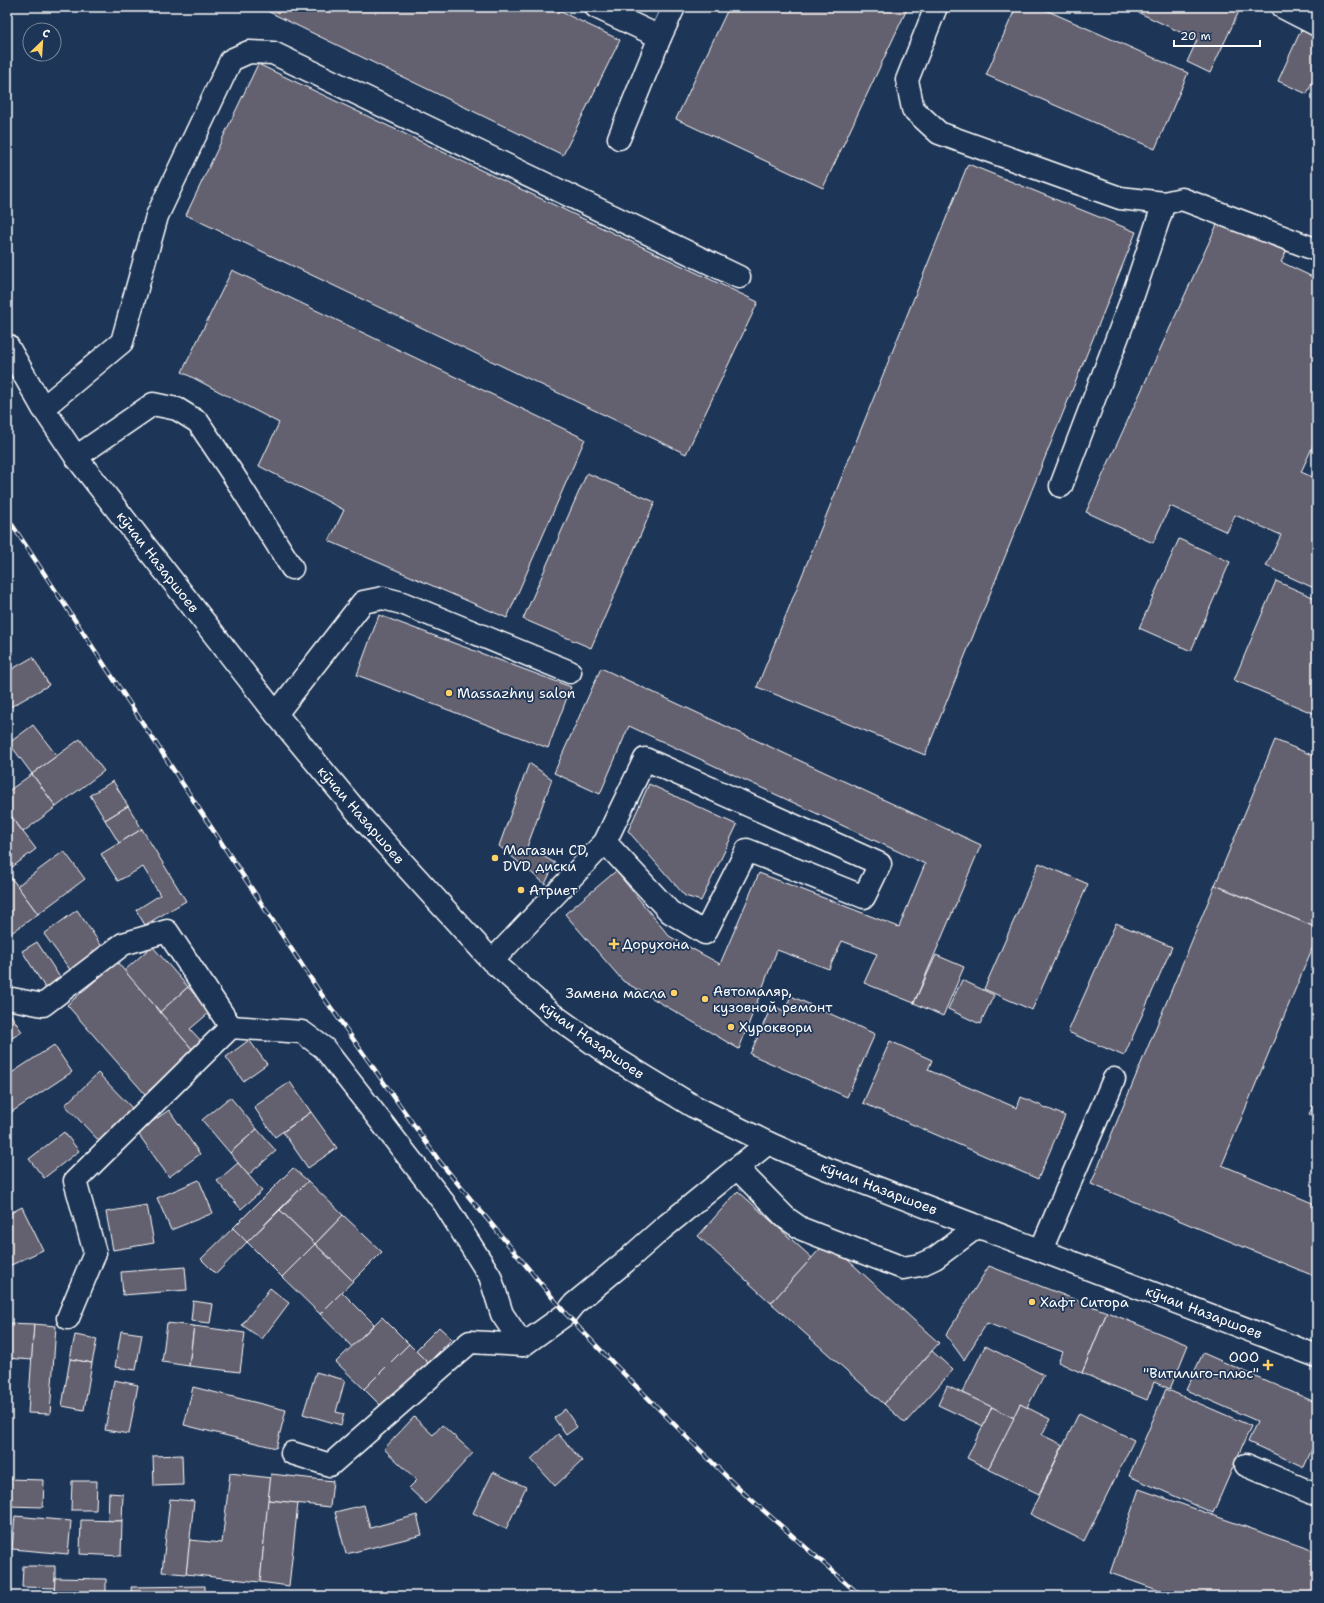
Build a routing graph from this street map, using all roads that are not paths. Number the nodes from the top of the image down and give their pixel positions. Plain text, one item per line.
1 (596, 7) edge
2 (674, 7) edge
3 (936, 7) edge
4 (1282, 7) edge
5 (1317, 25) edge
6 (660, 37) junction
7 (619, 138) dead end
8 (1164, 203) junction
9 (1317, 250) edge
10 (739, 277) dead end
11 (7, 345) edge
12 (43, 408) junction
13 (76, 457) junction
14 (1061, 486) dead end
15 (292, 568) dead end
16 (570, 672) dead end
17 (276, 714) junction
18 (605, 842) junction
19 (492, 961) junction
20 (7, 998) edge
21 (231, 1026) junction
22 (1114, 1080) dead end
23 (768, 1144) junction
24 (737, 1168) junction
25 (978, 1226) junction
26 (1041, 1250) junction
27 (68, 1318) dead end
28 (523, 1345) junction
29 (1317, 1356) edge
30 (292, 1453) dead end
31 (1246, 1465) dead end
32 (1317, 1495) edge

1 - 6 street
2 - 6 street
3 - 8 street
4 - 5 street
6 - 7 street
8 - 9 street
8 - 14 street
10 - 12 street
11 - 12 street, кӯчаи Назаршоев
12 - 13 street, кӯчаи Назаршоев
13 - 15 street
13 - 17 street, кӯчаи Назаршоев
16 - 17 street
17 - 19 street, кӯчаи Назаршоев
18 - 18 street
18 - 19 street
19 - 23 street, кӯчаи Назаршоев
20 - 21 street
21 - 27 street
21 - 28 street
22 - 26 street
23 - 24 street
23 - 25 street, кӯчаи Назаршоев
24 - 25 street
24 - 28 street
25 - 26 street, кӯчаи Назаршоев
26 - 29 street, кӯчаи Назаршоев
28 - 30 street
31 - 32 street

